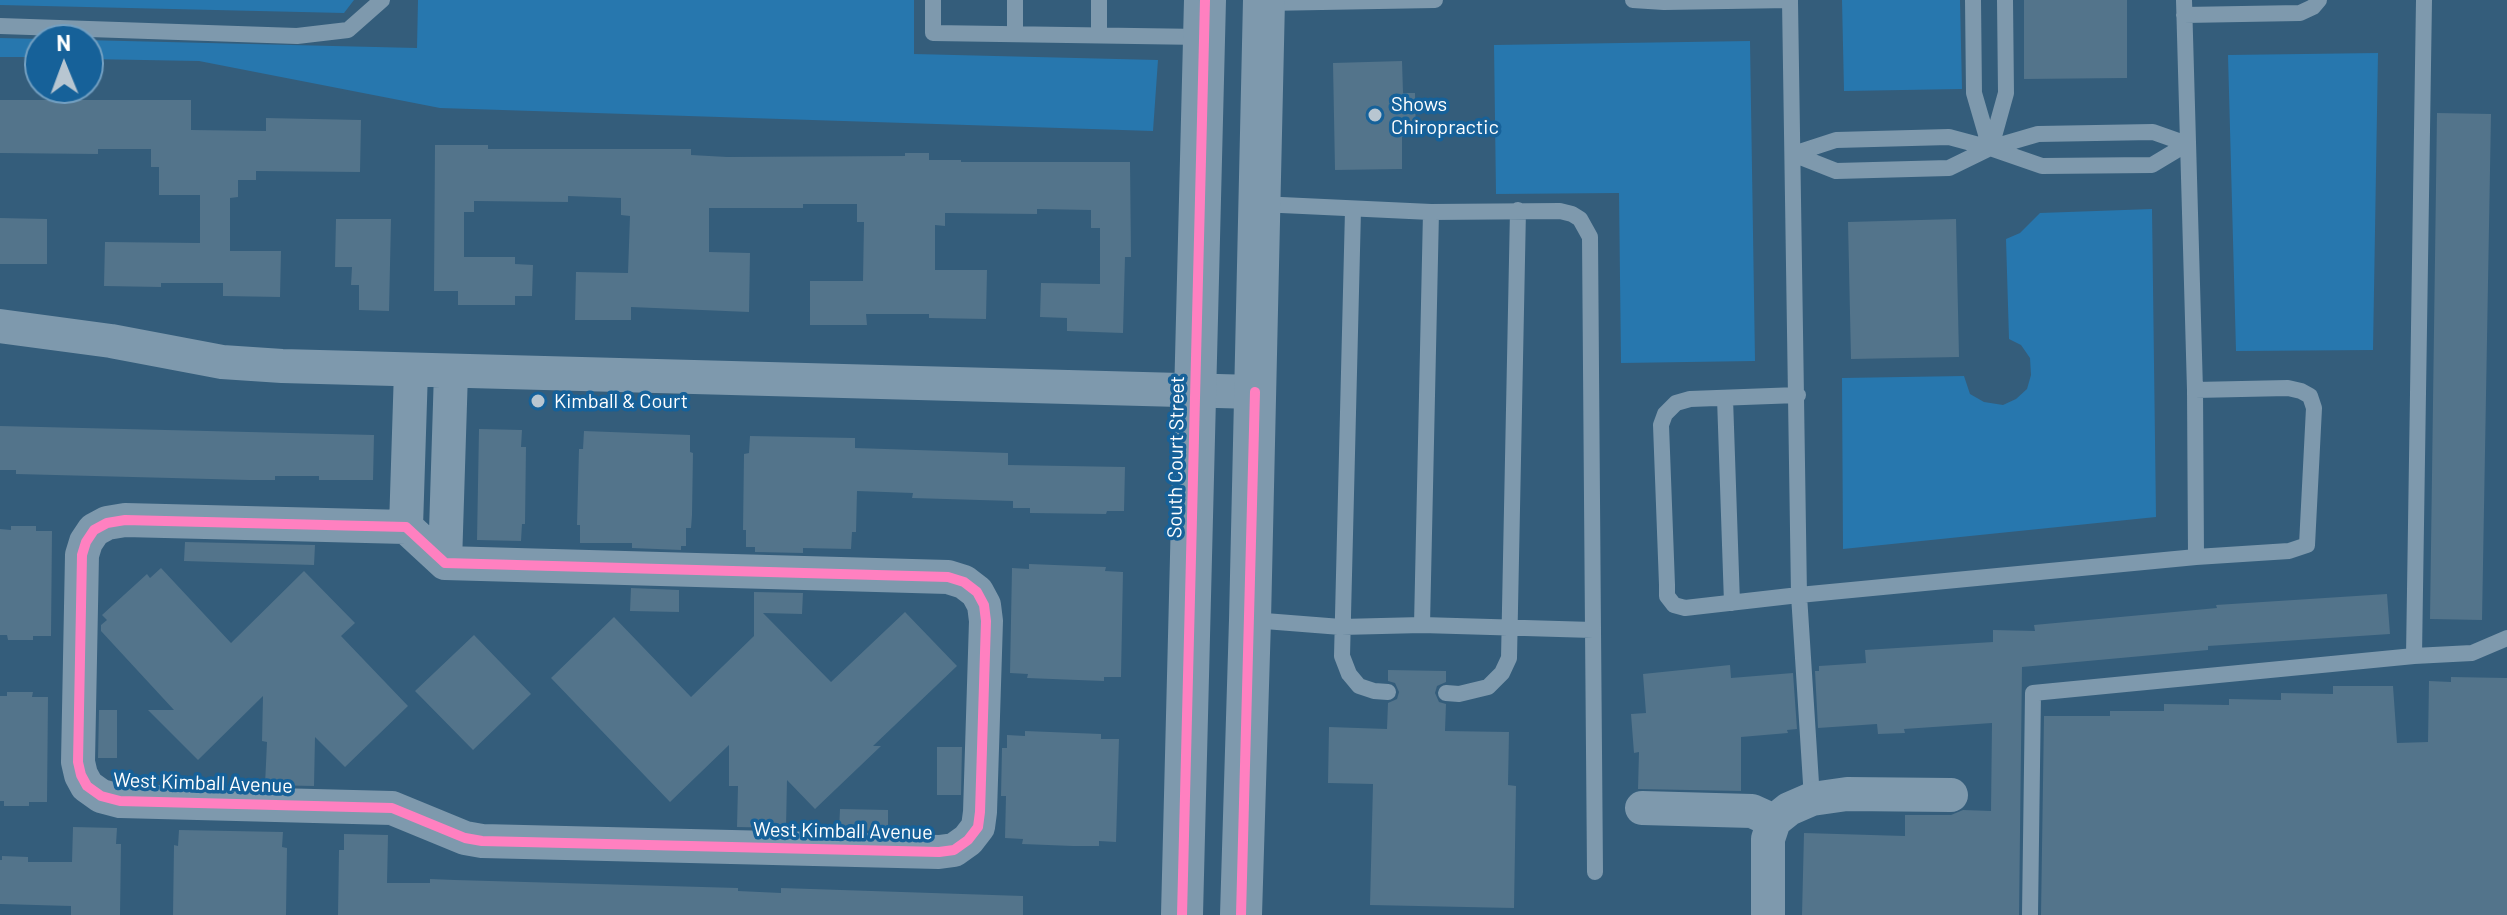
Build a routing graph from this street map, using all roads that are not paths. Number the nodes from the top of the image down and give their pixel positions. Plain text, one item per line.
1 (382, 0) edge
2 (933, 0) edge
3 (1015, 0) edge
4 (1099, 0) edge
5 (1435, 0) edge
6 (1633, 0) edge
7 (1790, 0) edge
8 (1973, 0) edge
9 (2005, 0) edge
10 (2319, 0) edge
11 (2424, 0) edge
12 (1366, 1) edge
13 (1664, 1) edge
14 (1264, 2) edge
15 (2184, 7) edge
16 (1205, 19) edge
17 (0, 26) edge
18 (1015, 33) junction
19 (1099, 34) junction
20 (2187, 144) junction
21 (1990, 148) junction
22 (1793, 154) junction
23 (1259, 204) junction
24 (1353, 210) junction
25 (1518, 210) junction
26 (1431, 212) junction
27 (0, 326) edge
28 (411, 370) junction
29 (451, 372) junction
30 (1195, 390) junction
31 (2195, 390) junction
32 (1255, 392) junction
33 (1798, 395) junction
34 (1725, 398) junction
35 (428, 464) junction
36 (406, 527) junction
37 (2196, 557) junction
38 (445, 563) junction
39 (1799, 595) junction
40 (1732, 603) junction
41 (1250, 620) junction
42 (1422, 625) junction
43 (1341, 627) junction
44 (1511, 628) junction
45 (1593, 630) junction
46 (2507, 638) edge
47 (2414, 656) junction
48 (1388, 692) dead end
49 (1446, 693) dead end
50 (1951, 795) dead end
51 (1812, 799) junction
52 (1642, 808) dead end
53 (1774, 821) junction
54 (1595, 872) dead end
55 (1182, 915) edge
56 (1241, 915) edge
57 (1768, 915) edge
58 (2030, 915) edge

1 - 17 lane
2 - 18 lane
3 - 18 lane
4 - 19 lane
5 - 12 lane
6 - 13 lane
7 - 13 lane
7 - 22 lane
8 - 21 lane
9 - 21 lane
10 - 15 lane
11 - 47 lane
12 - 14 lane
14 - 23 street
15 - 20 lane
16 - 19 lane
16 - 30 street, South Court Street
18 - 19 lane
20 - 21 lane
20 - 21 lane
20 - 31 lane
21 - 22 lane
21 - 22 lane
22 - 33 lane
23 - 24 lane
23 - 32 street
24 - 26 lane
24 - 43 lane
25 - 26 lane
25 - 44 lane
25 - 45 lane
26 - 42 lane
27 - 28 street
28 - 29 street
28 - 35 street
29 - 30 street
29 - 35 street
30 - 32 street
30 - 55 street, South Court Street
31 - 37 lane
31 - 37 lane
32 - 41 street
33 - 34 lane
33 - 39 lane
34 - 40 lane
34 - 40 lane
35 - 36 street
35 - 38 street
36 - 38 street
36 - 38 street, West Kimball Avenue
37 - 39 lane
39 - 40 lane
39 - 51 lane
41 - 43 lane
41 - 56 street
42 - 43 lane
42 - 44 lane
43 - 48 lane
44 - 45 lane
44 - 49 lane
45 - 54 lane
46 - 47 lane
47 - 58 lane
50 - 51 street
51 - 53 street
52 - 53 street
53 - 57 street

